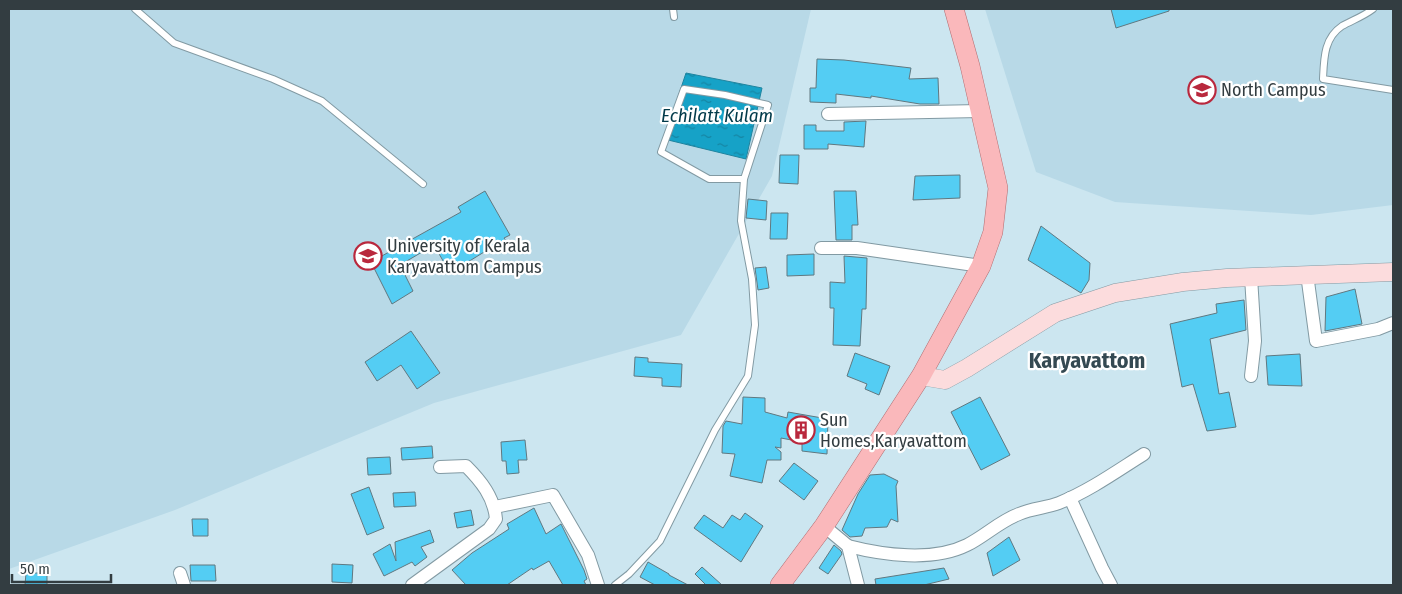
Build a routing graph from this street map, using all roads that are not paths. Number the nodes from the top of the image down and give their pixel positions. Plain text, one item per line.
1 (135, 9) edge
2 (673, 9) edge
3 (954, 9) edge
4 (1374, 9) edge
5 (674, 17) dead end
6 (1393, 90) edge
7 (980, 111) junction
8 (828, 114) dead end
9 (744, 179) junction
10 (423, 184) dead end
11 (821, 248) dead end
12 (981, 266) junction
13 (1393, 272) edge
14 (1307, 274) junction
15 (1252, 277) junction
16 (1393, 323) edge
17 (922, 376) junction
18 (1251, 376) dead end
19 (1144, 454) dead end
20 (440, 467) dead end
21 (1070, 498) junction
22 (495, 507) junction
23 (824, 526) junction
24 (848, 546) junction
25 (180, 573) dead end
26 (184, 585) edge
27 (412, 585) edge
28 (598, 585) edge
29 (615, 585) edge
30 (780, 585) edge
31 (858, 585) edge
32 (1111, 585) edge

1 - 10 lane
2 - 5 lane
3 - 7 main road
4 - 6 lane
7 - 8 street
7 - 12 main road
9 - 9 lane
9 - 29 lane
11 - 12 street
12 - 17 main road
13 - 14 main road
14 - 15 main road
14 - 16 street
15 - 17 main road
15 - 18 street
17 - 23 main road
19 - 21 street
20 - 22 street
21 - 24 street
21 - 32 street
22 - 27 street
22 - 28 street
23 - 24 street
23 - 30 main road
24 - 31 street
25 - 26 street

